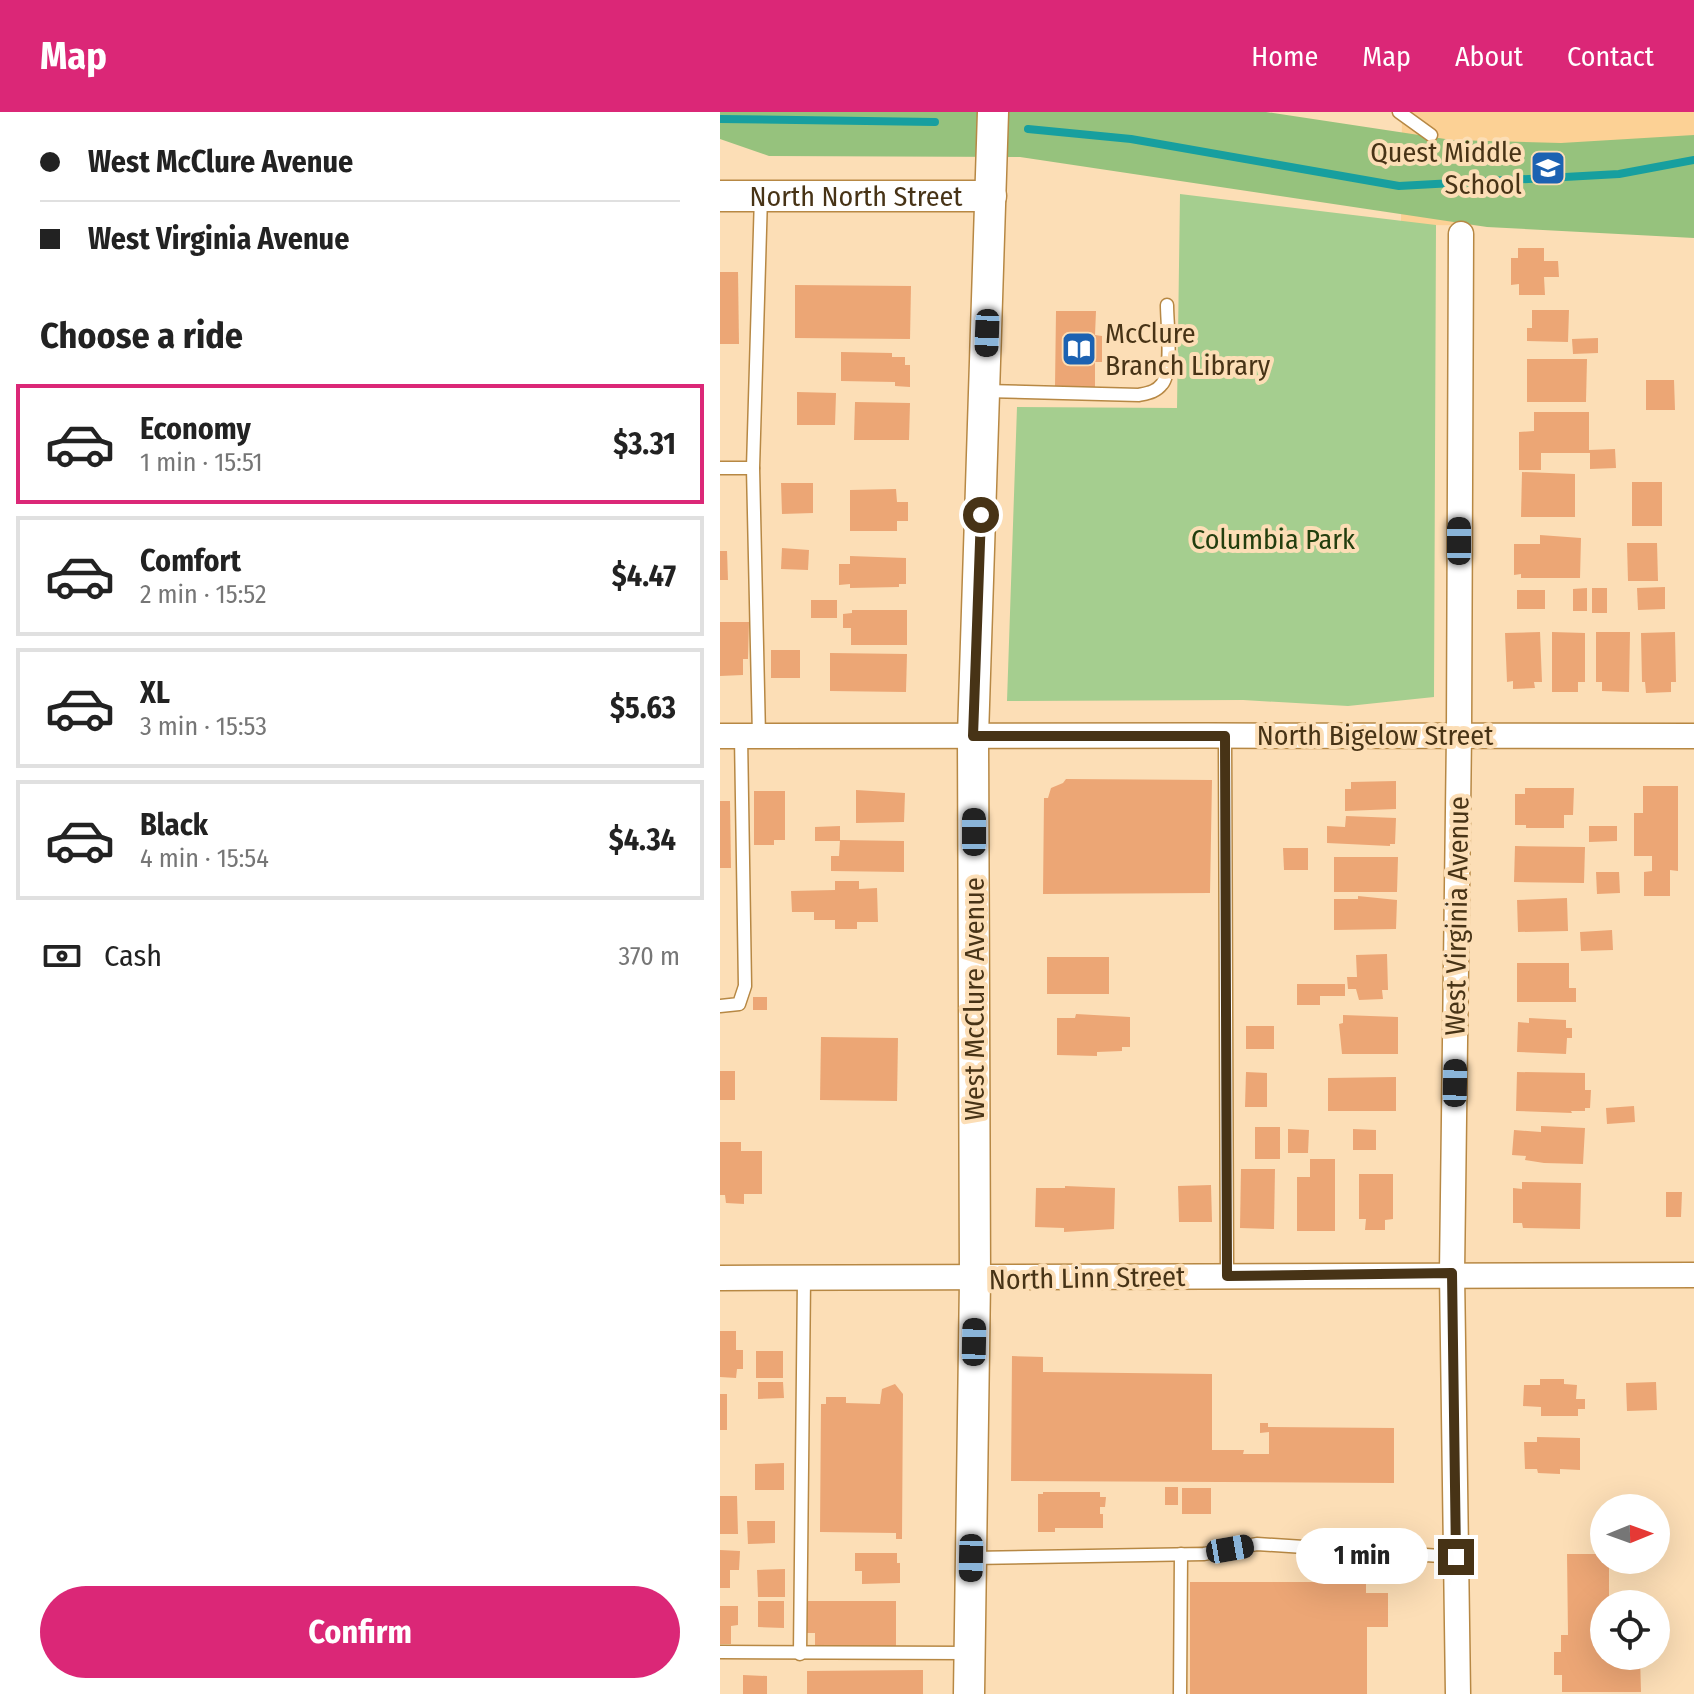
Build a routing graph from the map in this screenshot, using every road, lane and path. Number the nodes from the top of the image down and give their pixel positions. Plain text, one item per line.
1 (993, 112) edge
2 (1399, 112) edge
3 (1431, 135) dead end
4 (720, 196) edge
5 (761, 196) junction
6 (991, 196) junction
7 (1461, 234) dead end
8 (1167, 305) dead end
9 (985, 391) junction
10 (720, 468) edge
11 (753, 468) junction
12 (1459, 734) junction
13 (740, 736) edge
14 (973, 736) junction
15 (1225, 736) junction
16 (1694, 736) edge
17 (720, 1006) edge
18 (1452, 1273) junction
19 (1694, 1275) edge
20 (1227, 1276) junction
21 (720, 1278) edge
22 (804, 1278) junction
23 (975, 1280) junction
24 (1181, 1554) junction
25 (1456, 1557) junction
26 (971, 1558) junction
27 (720, 1652) edge
28 (969, 1653) junction
29 (800, 1654) junction
30 (969, 1694) edge
31 (1180, 1694) edge
32 (1458, 1694) edge

1 - 6 street, West McClure Avenue
2 - 3 lane
4 - 5 street, North North Street
5 - 6 street, North North Street
5 - 11 lane
6 - 9 street, West McClure Avenue
7 - 12 street, West Virginia Avenue
8 - 9 lane
9 - 14 street, West McClure Avenue
10 - 11 lane
11 - 13 lane
12 - 15 street, North Bigelow Street
12 - 16 street, North Bigelow Street
12 - 18 street, West Virginia Avenue
13 - 14 street, North Bigelow Street
13 - 17 lane
14 - 15 street, North Bigelow Street
14 - 23 street, West McClure Avenue
15 - 20 lane
18 - 19 street, North Linn Street
18 - 20 street, North Linn Street
18 - 25 street, West Virginia Avenue
20 - 23 street, North Linn Street
21 - 22 street, North Linn Street
22 - 23 street, North Linn Street
22 - 29 lane
23 - 26 street, West McClure Avenue
24 - 25 lane
24 - 26 lane
24 - 31 lane
25 - 32 street, West Virginia Avenue
26 - 28 street, West McClure Avenue
27 - 29 lane
28 - 29 lane
28 - 30 street, West McClure Avenue

